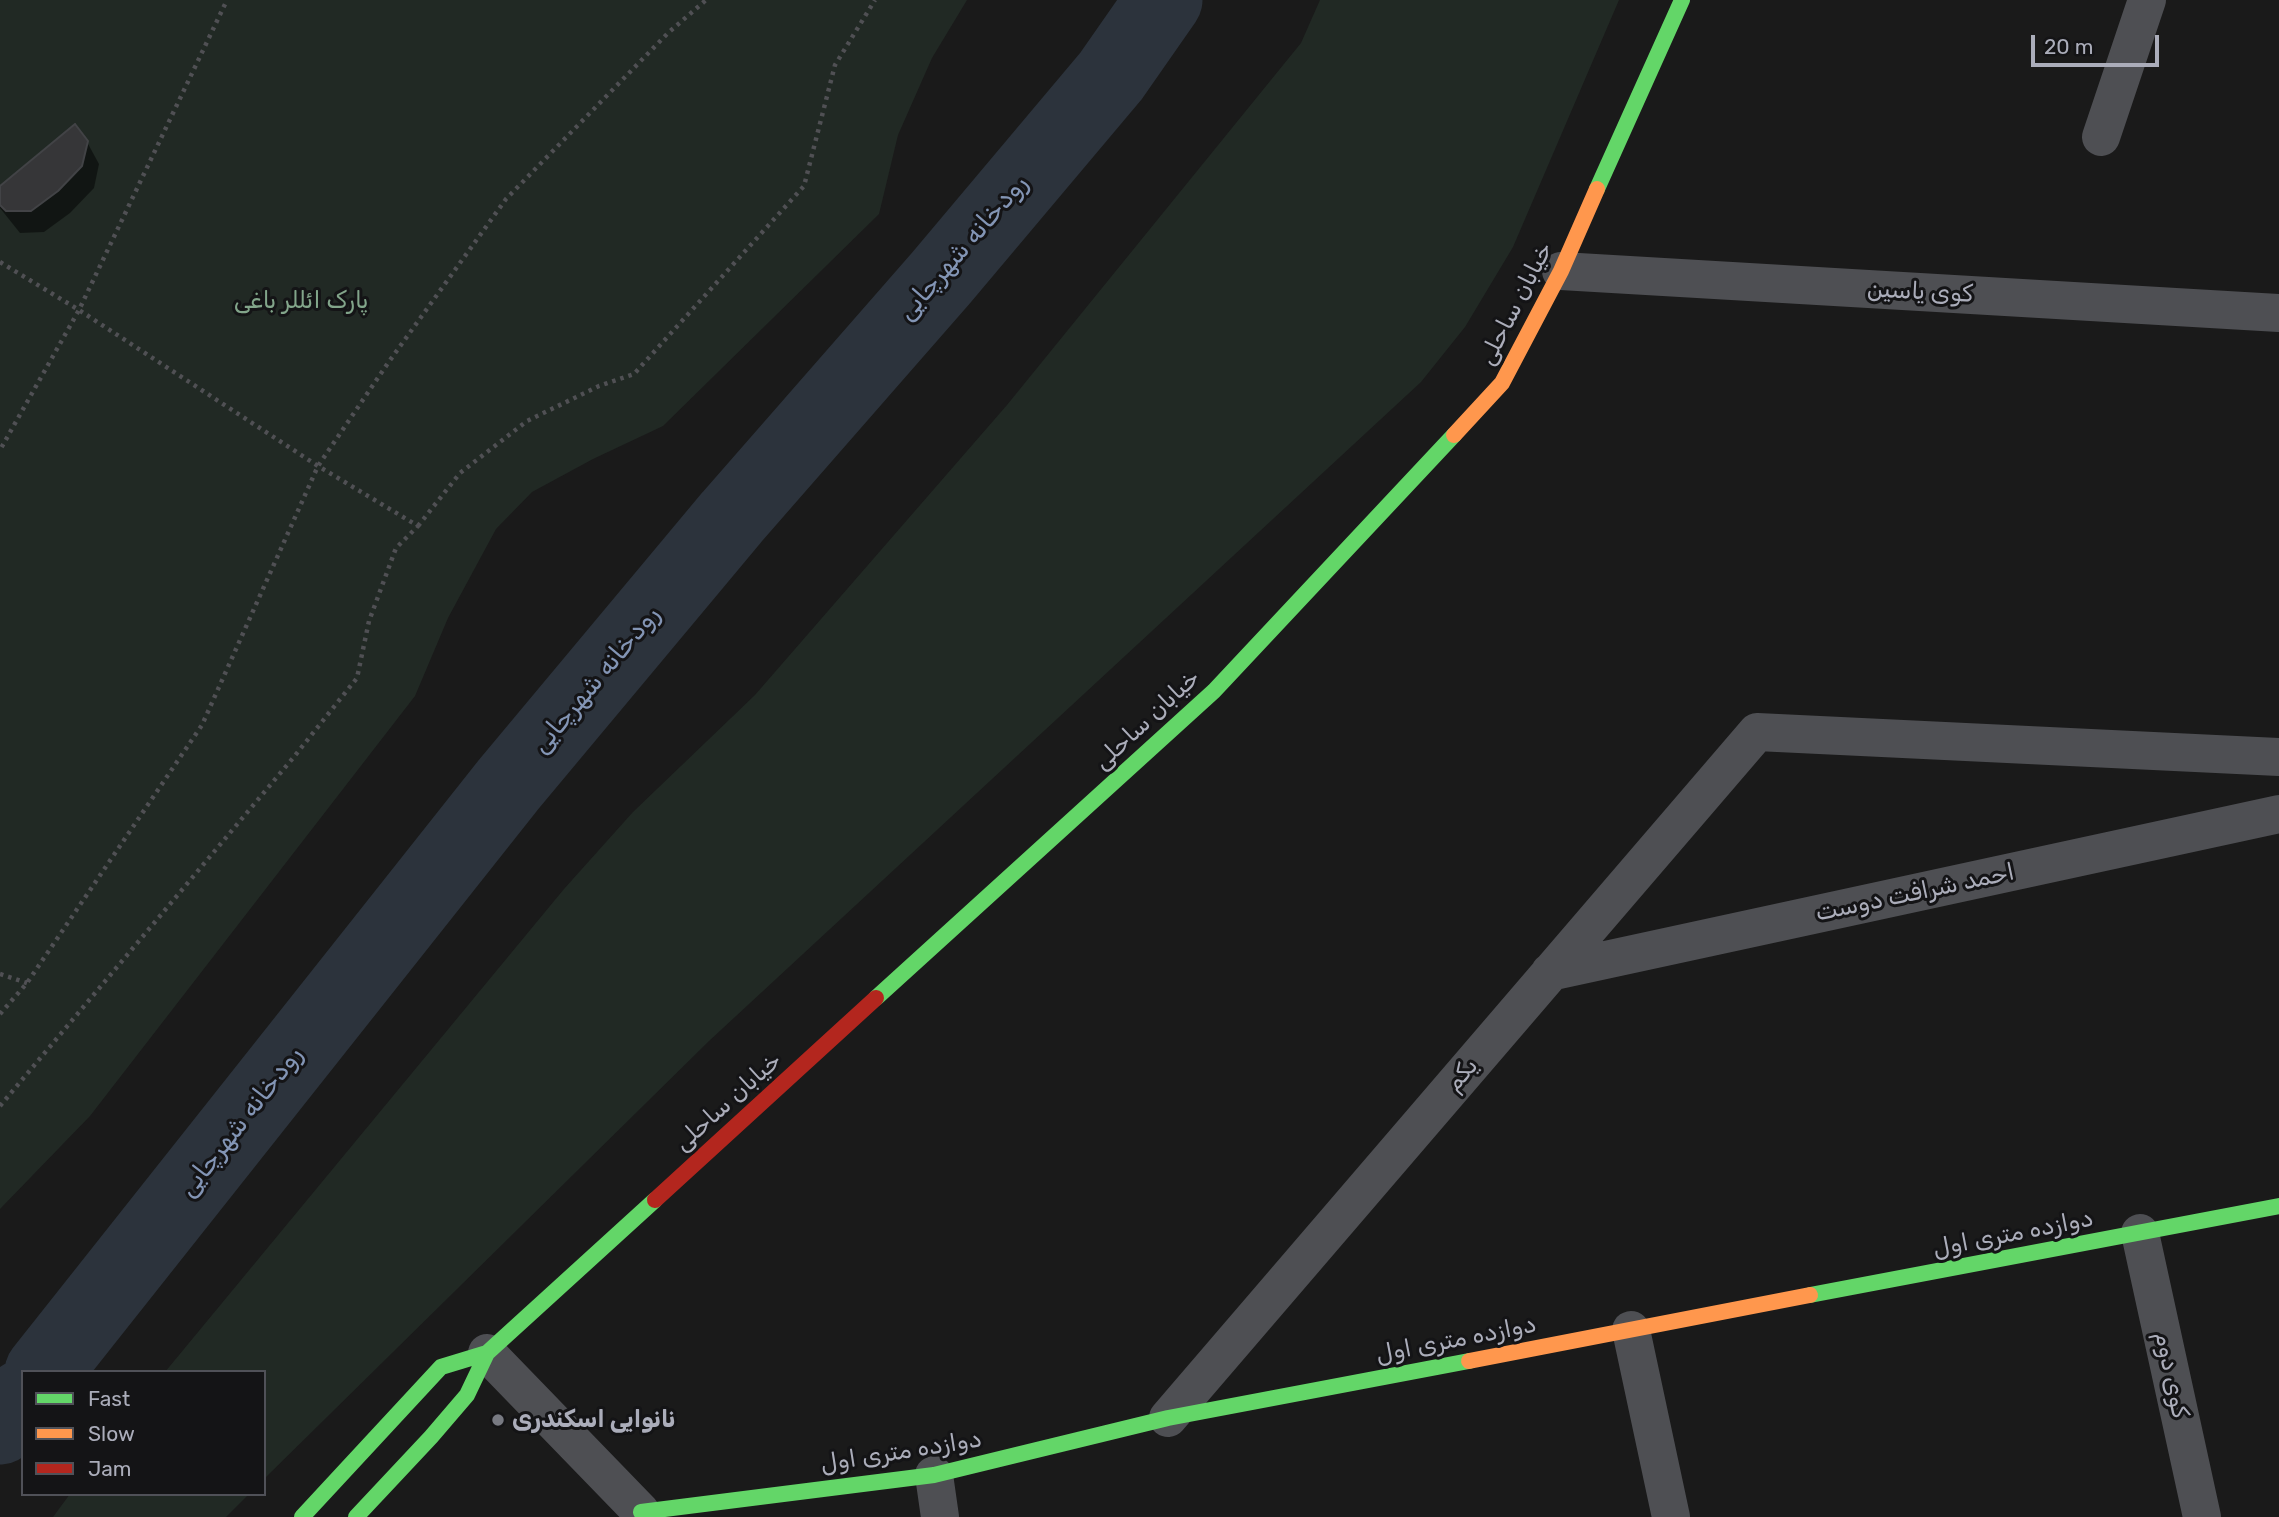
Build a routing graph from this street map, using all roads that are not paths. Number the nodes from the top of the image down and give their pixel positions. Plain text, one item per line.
1 (1682, 0) edge
2 (2147, 0) edge
3 (2101, 137) dead end
4 (1561, 271) junction
5 (2279, 313) edge
6 (2279, 757) edge
7 (2279, 814) edge
8 (1550, 972) junction
9 (2279, 1206) edge
10 (2140, 1233) junction
11 (1631, 1329) junction
12 (487, 1353) junction
13 (1168, 1418) junction
14 (934, 1475) junction
15 (641, 1514) edge
16 (302, 1517) edge
17 (356, 1517) edge
18 (940, 1517) edge
19 (1671, 1517) edge
20 (2202, 1517) edge

1 - 4 street, خیابان ساحلی
2 - 3 street
4 - 5 street, کوی یاسین
4 - 12 street, خیابان ساحلی
6 - 8 street, یکم
7 - 8 street, احمد شرافت دوست
8 - 13 street, یکم
9 - 10 street, دوازده متری اول
10 - 11 street, دوازده متری اول
10 - 20 street, کوی دوم
11 - 13 street, دوازده متری اول
11 - 19 street
12 - 15 street
12 - 16 street, خیابان ساحلی
12 - 17 street, خیابان ساحلی
13 - 14 street, دوازده متری اول
14 - 15 street, دوازده متری اول
14 - 18 street

